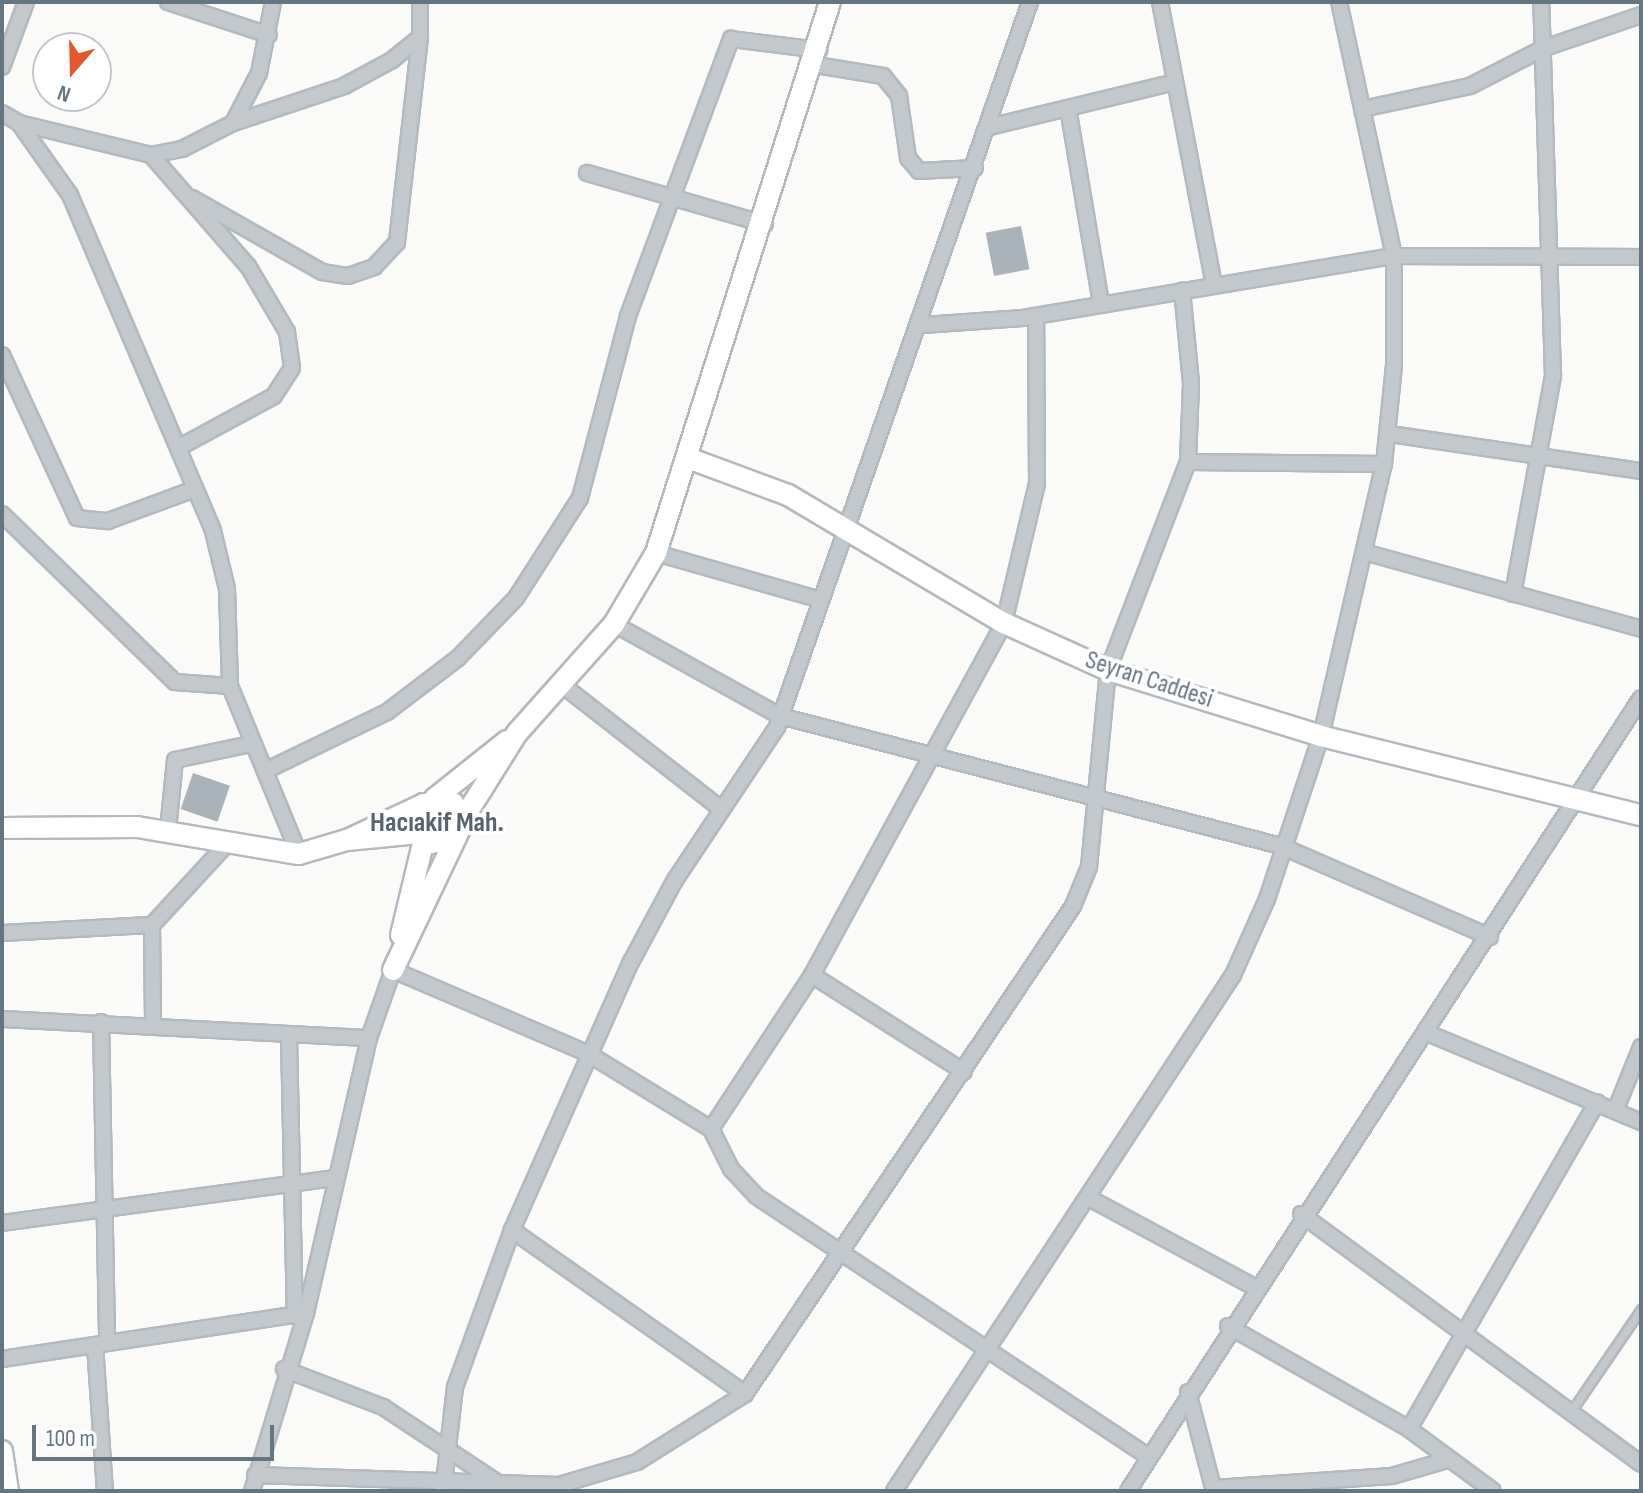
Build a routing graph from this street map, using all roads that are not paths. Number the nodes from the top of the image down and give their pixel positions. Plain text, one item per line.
1 (26, 2) edge
2 (168, 2) edge
3 (273, 2) edge
4 (420, 2) edge
5 (830, 2) edge
6 (1030, 2) edge
7 (1160, 2) edge
8 (1339, 2) edge
9 (1541, 2) edge
10 (1641, 15) edge
11 (269, 35) junction
12 (420, 37) junction
13 (1544, 48) junction
14 (818, 57) junction
15 (2, 67) edge
16 (1175, 82) junction
17 (1068, 108) junction
18 (1362, 109) junction
19 (2, 113) edge
20 (19, 123) junction
21 (233, 123) junction
22 (989, 127) junction
23 (151, 155) junction
24 (975, 168) junction
25 (587, 173) dead end
26 (192, 198) junction
27 (677, 199) junction
28 (765, 224) junction
29 (1394, 256) junction
30 (1549, 256) junction
31 (1641, 257) edge
32 (1214, 284) junction
33 (1182, 290) junction
34 (1101, 304) junction
35 (1036, 316) junction
36 (923, 325) junction
37 (2, 355) edge
38 (1390, 434) junction
39 (178, 448) junction
40 (1540, 457) junction
41 (691, 459) junction
42 (1188, 462) junction
43 (1384, 464) junction
44 (1641, 471) edge
45 (195, 489) junction
46 (2, 514) edge
47 (847, 526) junction
48 (1364, 552) junction
49 (656, 553) junction
50 (1513, 594) junction
51 (821, 600) junction
52 (1004, 623) junction
53 (614, 624) junction
54 (1641, 629) edge
55 (1108, 670) junction
56 (561, 684) junction
57 (230, 686) junction
58 (1641, 698) edge
59 (780, 716) junction
60 (517, 733) junction
61 (1321, 736) junction
62 (251, 744) junction
63 (934, 757) junction
64 (265, 771) junction
65 (1577, 795) junction
66 (1098, 796) junction
67 (429, 801) junction
68 (722, 810) junction
69 (1641, 815) edge
70 (2, 828) edge
71 (168, 830) junction
72 (458, 830) junction
73 (422, 836) junction
74 (347, 840) junction
75 (225, 846) junction
76 (1281, 846) junction
77 (299, 854) junction
78 (152, 925) junction
79 (2, 933) edge
80 (1490, 937) junction
81 (393, 970) junction
82 (812, 975) junction
83 (2, 1019) edge
84 (101, 1022) junction
85 (153, 1025) junction
86 (1425, 1032) junction
87 (289, 1036) junction
88 (369, 1038) junction
89 (1641, 1047) edge
90 (587, 1053) junction
91 (964, 1072) junction
92 (1597, 1102) junction
93 (1616, 1109) junction
94 (1641, 1122) edge
95 (711, 1129) junction
96 (336, 1178) junction
97 (292, 1183) junction
98 (1089, 1198) junction
99 (105, 1205) junction
100 (1301, 1214) junction
101 (2, 1223) edge
102 (512, 1230) junction
103 (841, 1256) junction
104 (1254, 1287) junction
105 (1641, 1309) edge
106 (300, 1314) junction
107 (1228, 1326) junction
108 (1461, 1335) junction
109 (101, 1344) junction
110 (989, 1353) junction
111 (2, 1359) edge
112 (284, 1369) junction
113 (1188, 1392) junction
114 (745, 1394) junction
115 (1570, 1413) junction
116 (1409, 1429) junction
117 (445, 1443) junction
118 (2, 1451) edge
119 (1149, 1457) junction
120 (1450, 1459) junction
121 (1641, 1464) edge
122 (255, 1475) junction
123 (6, 1485) edge
124 (443, 1486) edge
125 (504, 1486) junction
126 (901, 1489) edge
127 (1214, 1490) edge
128 (105, 1491) edge
129 (252, 1491) edge
130 (1128, 1491) edge
131 (1493, 1491) edge

1 - 15 street
2 - 11 street
3 - 11 street
4 - 12 street
5 - 14 street
6 - 22 street
7 - 16 street
8 - 18 street
9 - 13 street
10 - 13 street
11 - 21 street
12 - 21 street
12 - 26 street
13 - 18 street
13 - 30 street
14 - 24 street
14 - 27 street
14 - 28 street
16 - 17 street
16 - 32 street
17 - 22 street
17 - 34 street
18 - 29 street
19 - 20 street
20 - 23 street
20 - 39 street
21 - 23 street
22 - 24 street
23 - 26 street
24 - 36 street
25 - 27 street
26 - 39 street
27 - 28 street
27 - 64 street
28 - 41 street
29 - 30 street
29 - 32 street
29 - 38 street
30 - 31 street
30 - 40 street
32 - 33 street
33 - 34 street
33 - 42 street
34 - 35 street
35 - 36 street
35 - 52 street
36 - 47 street
37 - 45 street
38 - 40 street
38 - 43 street
39 - 45 street
40 - 44 street
40 - 50 street
41 - 47 street, Seyran Caddesi
41 - 49 street
42 - 43 street
42 - 55 street
43 - 48 street
45 - 57 street
46 - 57 street
47 - 51 street
47 - 52 street, Seyran Caddesi
48 - 50 street
48 - 61 street
49 - 51 street
49 - 53 street
50 - 54 street
51 - 59 street
52 - 55 street, Seyran Caddesi
52 - 63 street
53 - 56 street
53 - 59 street
55 - 61 street, Seyran Caddesi
55 - 66 street
56 - 60 street
56 - 68 street
57 - 62 street
58 - 65 street
59 - 63 street
59 - 68 street
60 - 67 street
60 - 72 street
61 - 65 street, Seyran Caddesi
61 - 76 street
62 - 64 street
62 - 71 street
63 - 66 street
63 - 82 street
64 - 77 street
65 - 69 street, Seyran Caddesi
65 - 80 street
66 - 76 street
66 - 91 street
67 - 72 street
67 - 73 street
67 - 74 street
68 - 90 street
70 - 71 street
71 - 75 street
72 - 73 street
72 - 81 street
73 - 74 street
73 - 81 street
74 - 77 street
75 - 77 street
75 - 78 street
76 - 80 street
76 - 98 street
78 - 79 street
78 - 85 street
80 - 86 street
81 - 88 street
81 - 90 street
82 - 91 street
82 - 95 street
83 - 84 street
84 - 85 street
84 - 99 street
85 - 87 street
86 - 92 street
86 - 100 street
87 - 88 street
87 - 97 street
88 - 96 street
89 - 93 street
90 - 95 street
90 - 102 street
91 - 103 street
92 - 93 street
92 - 108 street
93 - 94 street
95 - 103 street
96 - 97 street
96 - 106 street
97 - 99 street
97 - 106 street
98 - 104 street
98 - 110 street
99 - 101 street
99 - 109 street
100 - 104 street
100 - 108 street
102 - 114 street
102 - 117 street
103 - 110 street
103 - 114 street
104 - 107 street
105 - 115 lane
106 - 109 street
106 - 112 street
107 - 113 street
107 - 116 street
108 - 115 street
108 - 116 street
109 - 111 street
109 - 128 street
110 - 119 street
110 - 126 street
112 - 117 street
112 - 122 street
113 - 119 street
113 - 127 street
114 - 125 street
115 - 121 street
116 - 120 street
117 - 124 street
117 - 125 street
118 - 123 street
119 - 130 street
120 - 127 street
120 - 131 street
122 - 124 street
122 - 129 street
124 - 125 street

